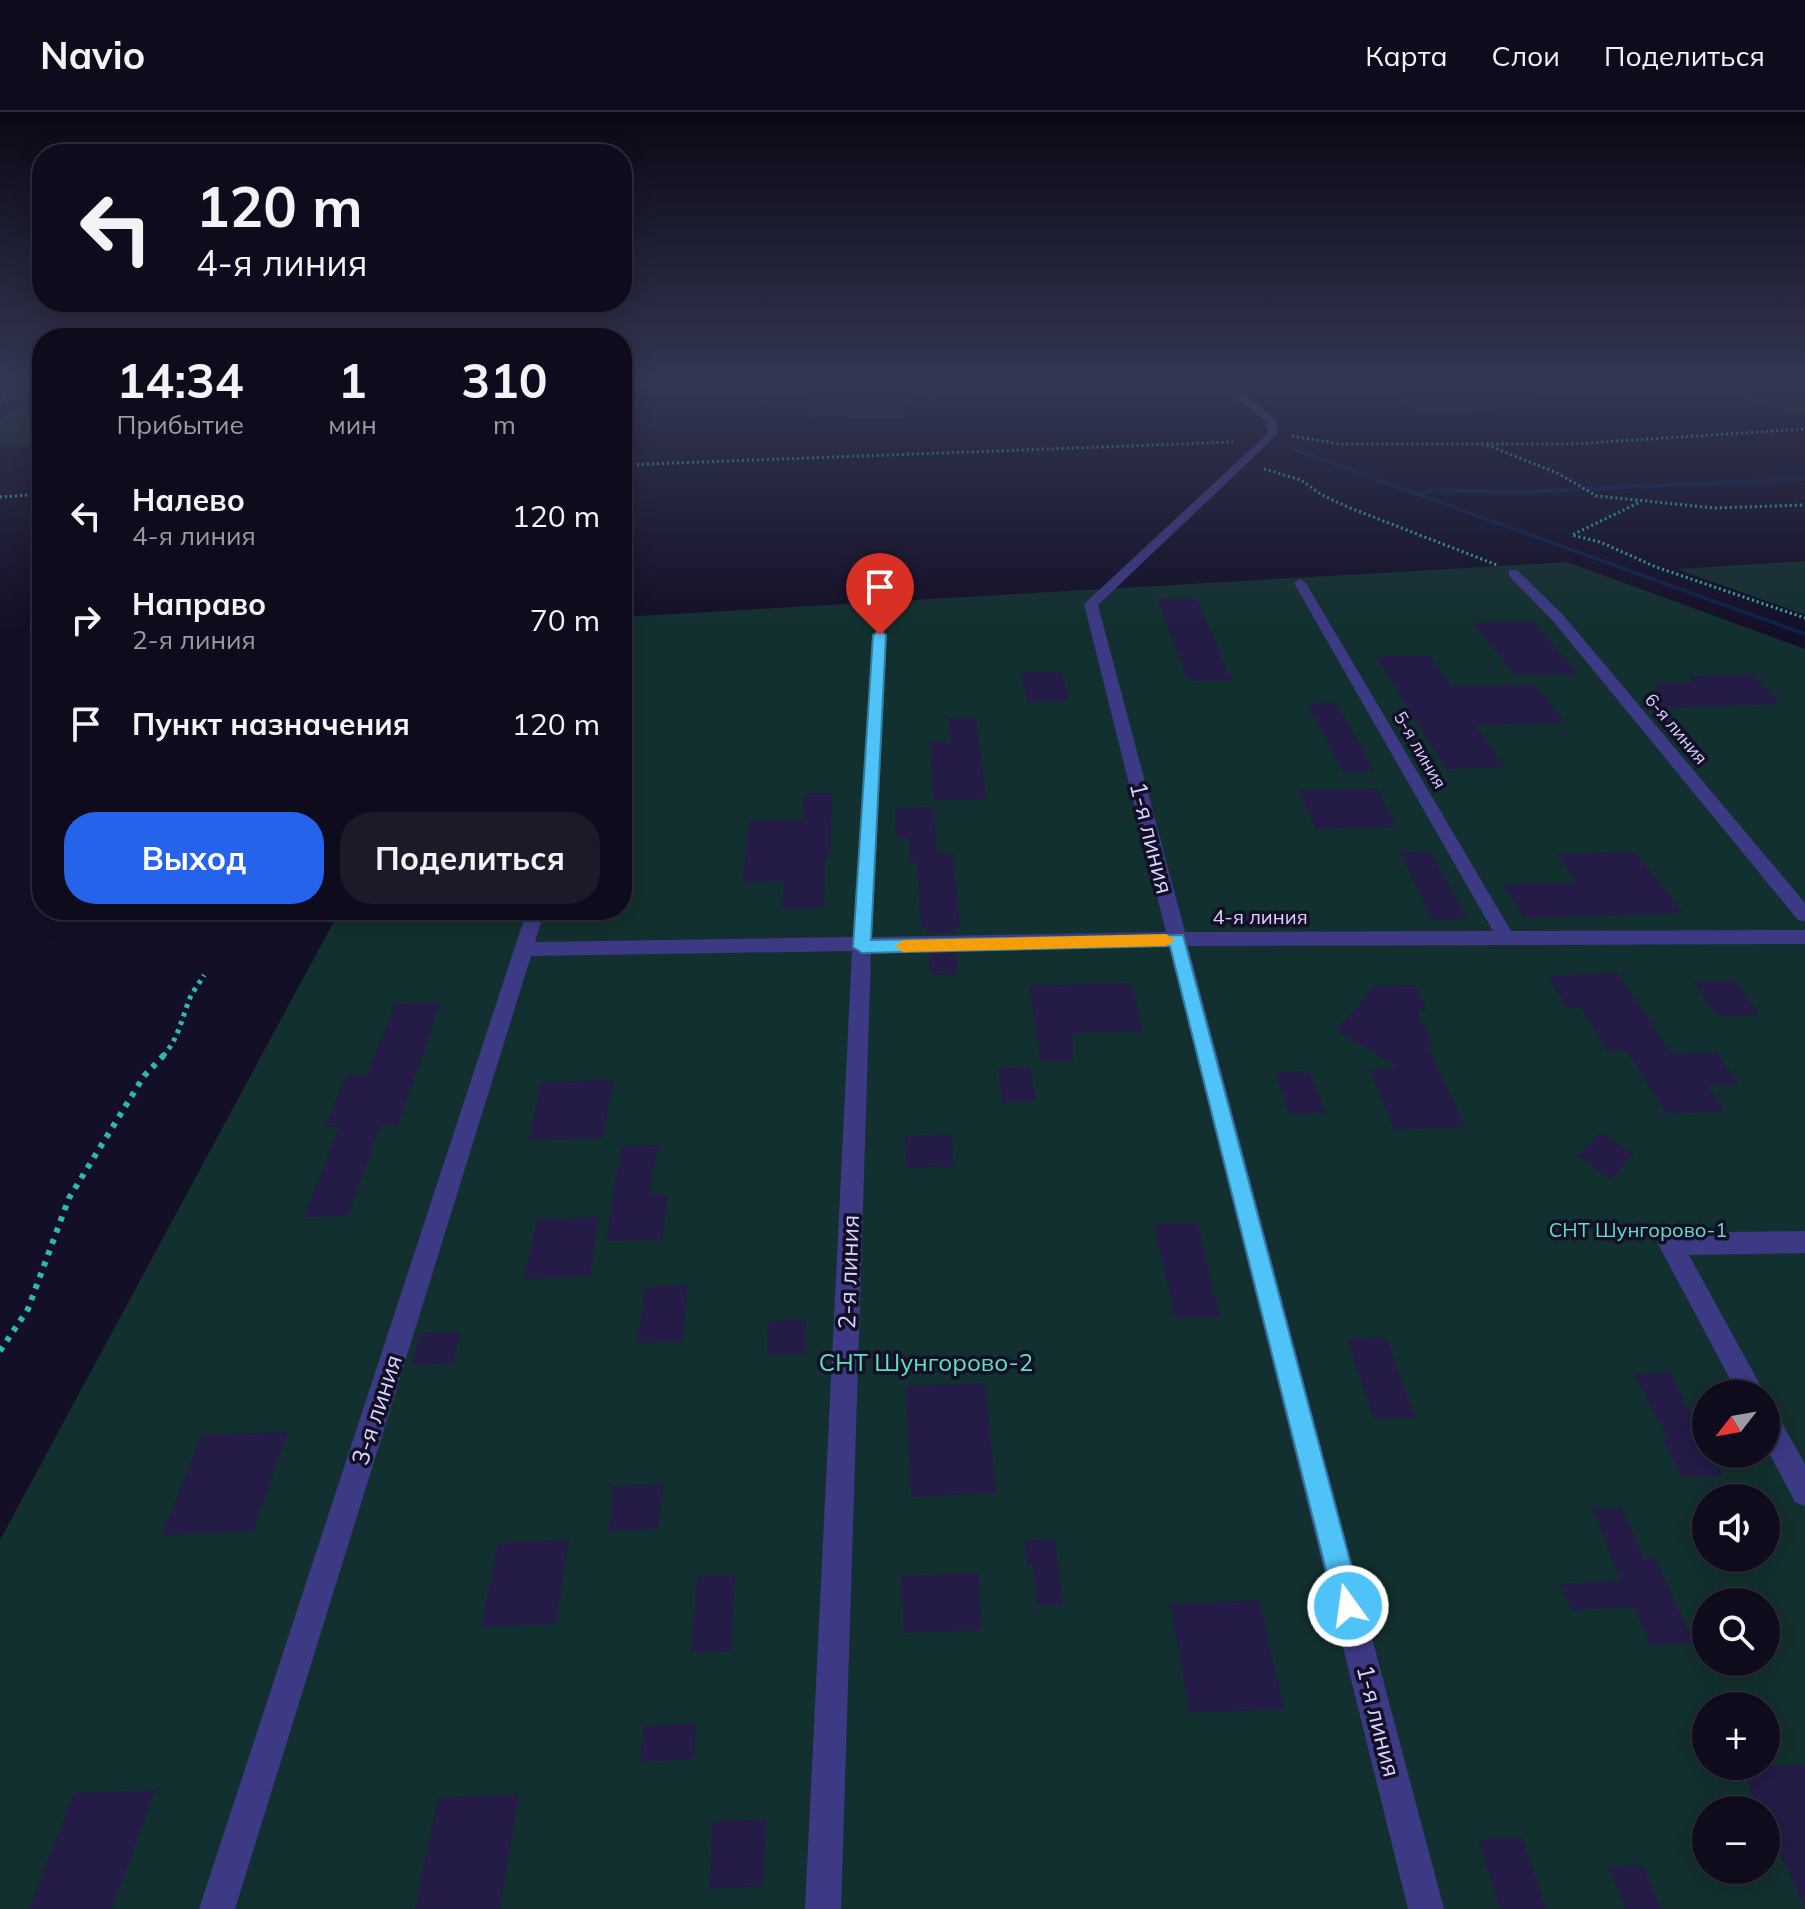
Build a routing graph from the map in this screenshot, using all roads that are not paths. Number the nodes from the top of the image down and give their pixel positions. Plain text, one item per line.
1 (1243, 464) edge
2 (1513, 573) road end
3 (1300, 583) dead end
4 (880, 635) dead end
5 (1805, 915) edge
6 (533, 920) edge
7 (1805, 937) edge
8 (1506, 938) junction
9 (1177, 939) junction
10 (862, 947) junction
11 (524, 949) junction
12 (1805, 1242) edge
13 (1744, 1380) edge
14 (1780, 1446) edge
15 (1805, 1492) edge
16 (217, 1909) edge
17 (823, 1909) edge
18 (1426, 1909) edge

1 - 9 street, 1-я линия
2 - 5 street, 6-я линия
3 - 8 street, 5-я линия
4 - 10 street, 2-я линия
6 - 11 street, 3-я линия
7 - 8 street, 4-я линия
8 - 9 street, 4-я линия
9 - 10 street, 4-я линия
9 - 18 street, 1-я линия
10 - 11 street, 4-я линия
10 - 17 street, 2-я линия
11 - 16 street, 3-я линия
12 - 13 street
14 - 15 street

